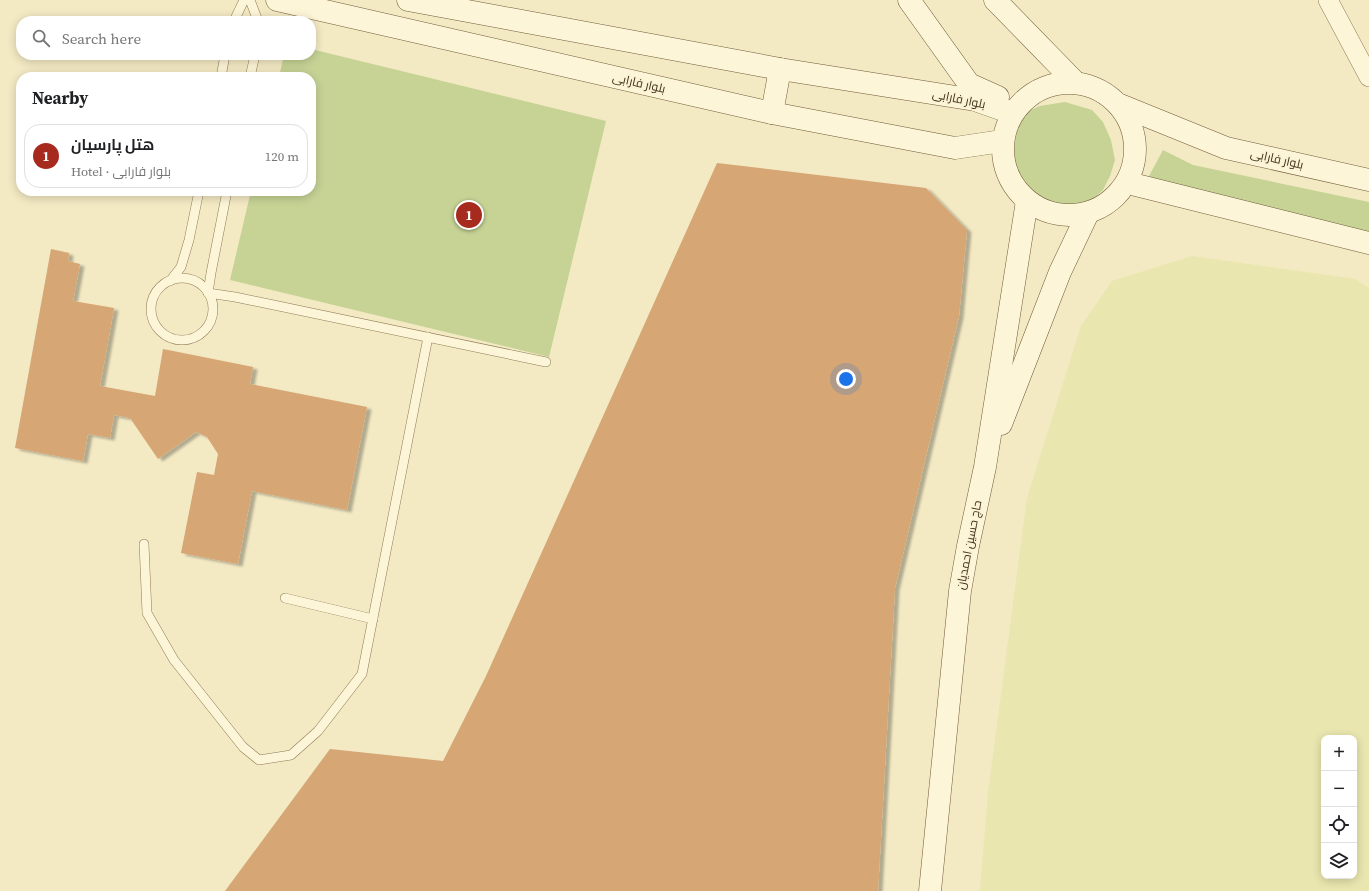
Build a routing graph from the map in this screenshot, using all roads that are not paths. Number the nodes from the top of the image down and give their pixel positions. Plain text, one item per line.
1 (244, 0) edge
2 (250, 0) edge
3 (277, 0) edge
4 (408, 0) edge
5 (909, 0) edge
6 (995, 0) edge
7 (1328, 0) edge
8 (236, 16) edge
9 (256, 16) edge
10 (224, 60) edge
11 (254, 60) edge
12 (780, 69) junction
13 (222, 72) edge
14 (251, 72) edge
15 (1369, 77) edge
16 (1075, 82) junction
17 (1120, 105) junction
18 (1015, 110) junction
19 (772, 114) junction
20 (1002, 141) junction
21 (1369, 180) edge
22 (1128, 183) junction
23 (197, 196) edge
24 (226, 196) edge
25 (1027, 201) junction
26 (1088, 213) junction
27 (1369, 243) edge
28 (170, 281) junction
29 (208, 293) junction
30 (428, 337) junction
31 (546, 362) dead end
32 (985, 467) junction
33 (144, 544) dead end
34 (285, 598) dead end
35 (373, 619) junction
36 (930, 891) edge

1 - 8 lane
2 - 9 lane
3 - 19 main road, بلوار فارابی
4 - 12 main road, بلوار فارابی
5 - 18 main road
6 - 16 main road
7 - 15 street
10 - 13 lane
11 - 14 lane
12 - 18 main road, بلوار فارابی
12 - 19 main road
16 - 17 main road
16 - 18 main road
17 - 21 main road, بلوار فارابی
17 - 22 main road
18 - 20 main road
19 - 20 main road, بلوار فارابی
20 - 25 main road
22 - 26 main road
22 - 27 main road
23 - 28 lane
24 - 29 lane
25 - 26 main road
25 - 32 main road, حاج حسین احمدیان
26 - 32 main road
28 - 29 lane
28 - 29 lane
29 - 30 lane
30 - 31 lane
30 - 35 lane
32 - 36 main road, حاج حسین احمدیان
33 - 35 lane
34 - 35 lane

